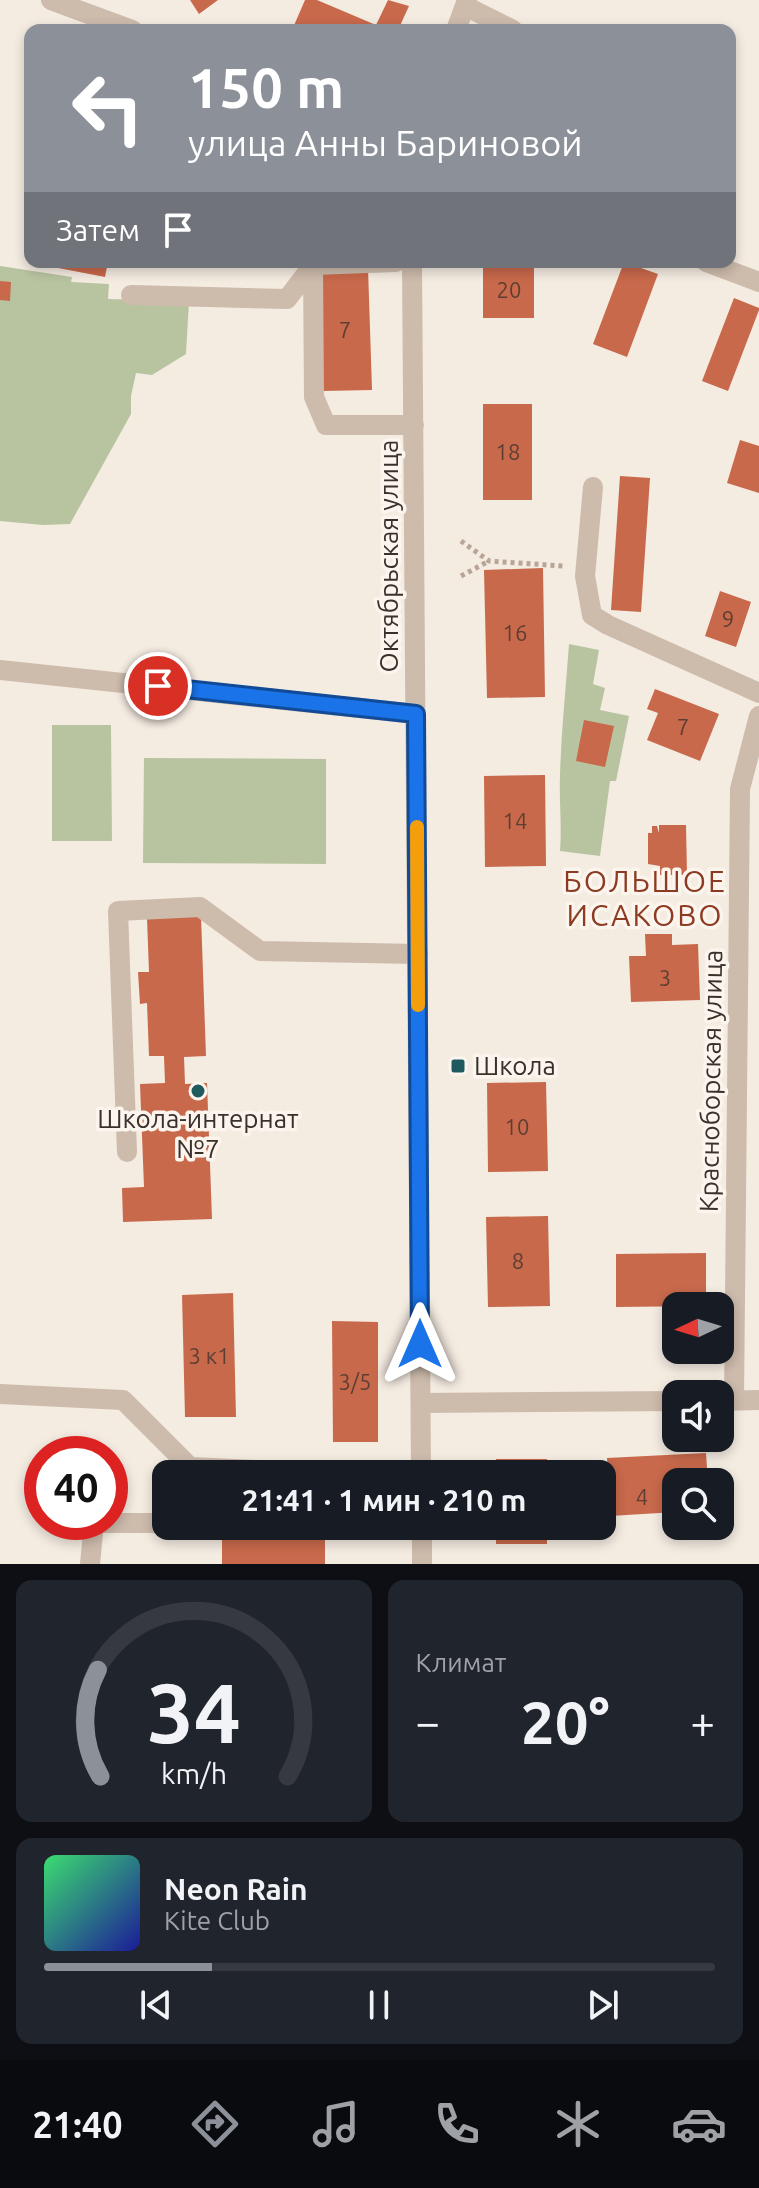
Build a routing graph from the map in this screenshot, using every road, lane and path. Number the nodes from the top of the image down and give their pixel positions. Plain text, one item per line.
1 (51, 0) edge
2 (466, 3) edge
3 (104, 9) edge
4 (124, 24) edge
5 (458, 24) edge
6 (503, 24) edge
7 (311, 268) edge
8 (313, 268) edge
9 (412, 268) edge
10 (722, 268) edge
11 (759, 282) edge
12 (131, 295) dead end
13 (414, 425) junction
14 (593, 487) dead end
15 (461, 541) dead end
16 (489, 561) junction
17 (461, 576) dead end
18 (585, 576) junction
19 (0, 670) edge
20 (759, 693) edge
21 (416, 714) junction
22 (759, 716) edge
23 (418, 954) junction
24 (127, 1152) dead end
25 (727, 1380) edge
26 (0, 1394) edge
27 (759, 1400) edge
28 (662, 1401) edge
29 (734, 1401) edge
30 (421, 1403) junction
31 (183, 1460) edge
32 (421, 1460) edge
33 (152, 1523) edge
34 (422, 1540) edge
35 (90, 1564) edge
36 (422, 1564) edge

1 - 3 street
2 - 5 street
2 - 6 street
3 - 4 street
7 - 12 street
8 - 13 street
9 - 13 street, Октябрьская улица
10 - 11 street
13 - 21 street, Октябрьская улица
14 - 18 street
15 - 16 path
16 - 17 path
16 - 18 path
18 - 20 street
19 - 21 street
21 - 23 street, Октябрьская улица
22 - 25 street, Красноборская улица
23 - 24 street
23 - 30 street, Октябрьская улица
26 - 31 street
27 - 29 street
28 - 30 street
30 - 32 street, Октябрьская улица
33 - 35 street
34 - 36 street

